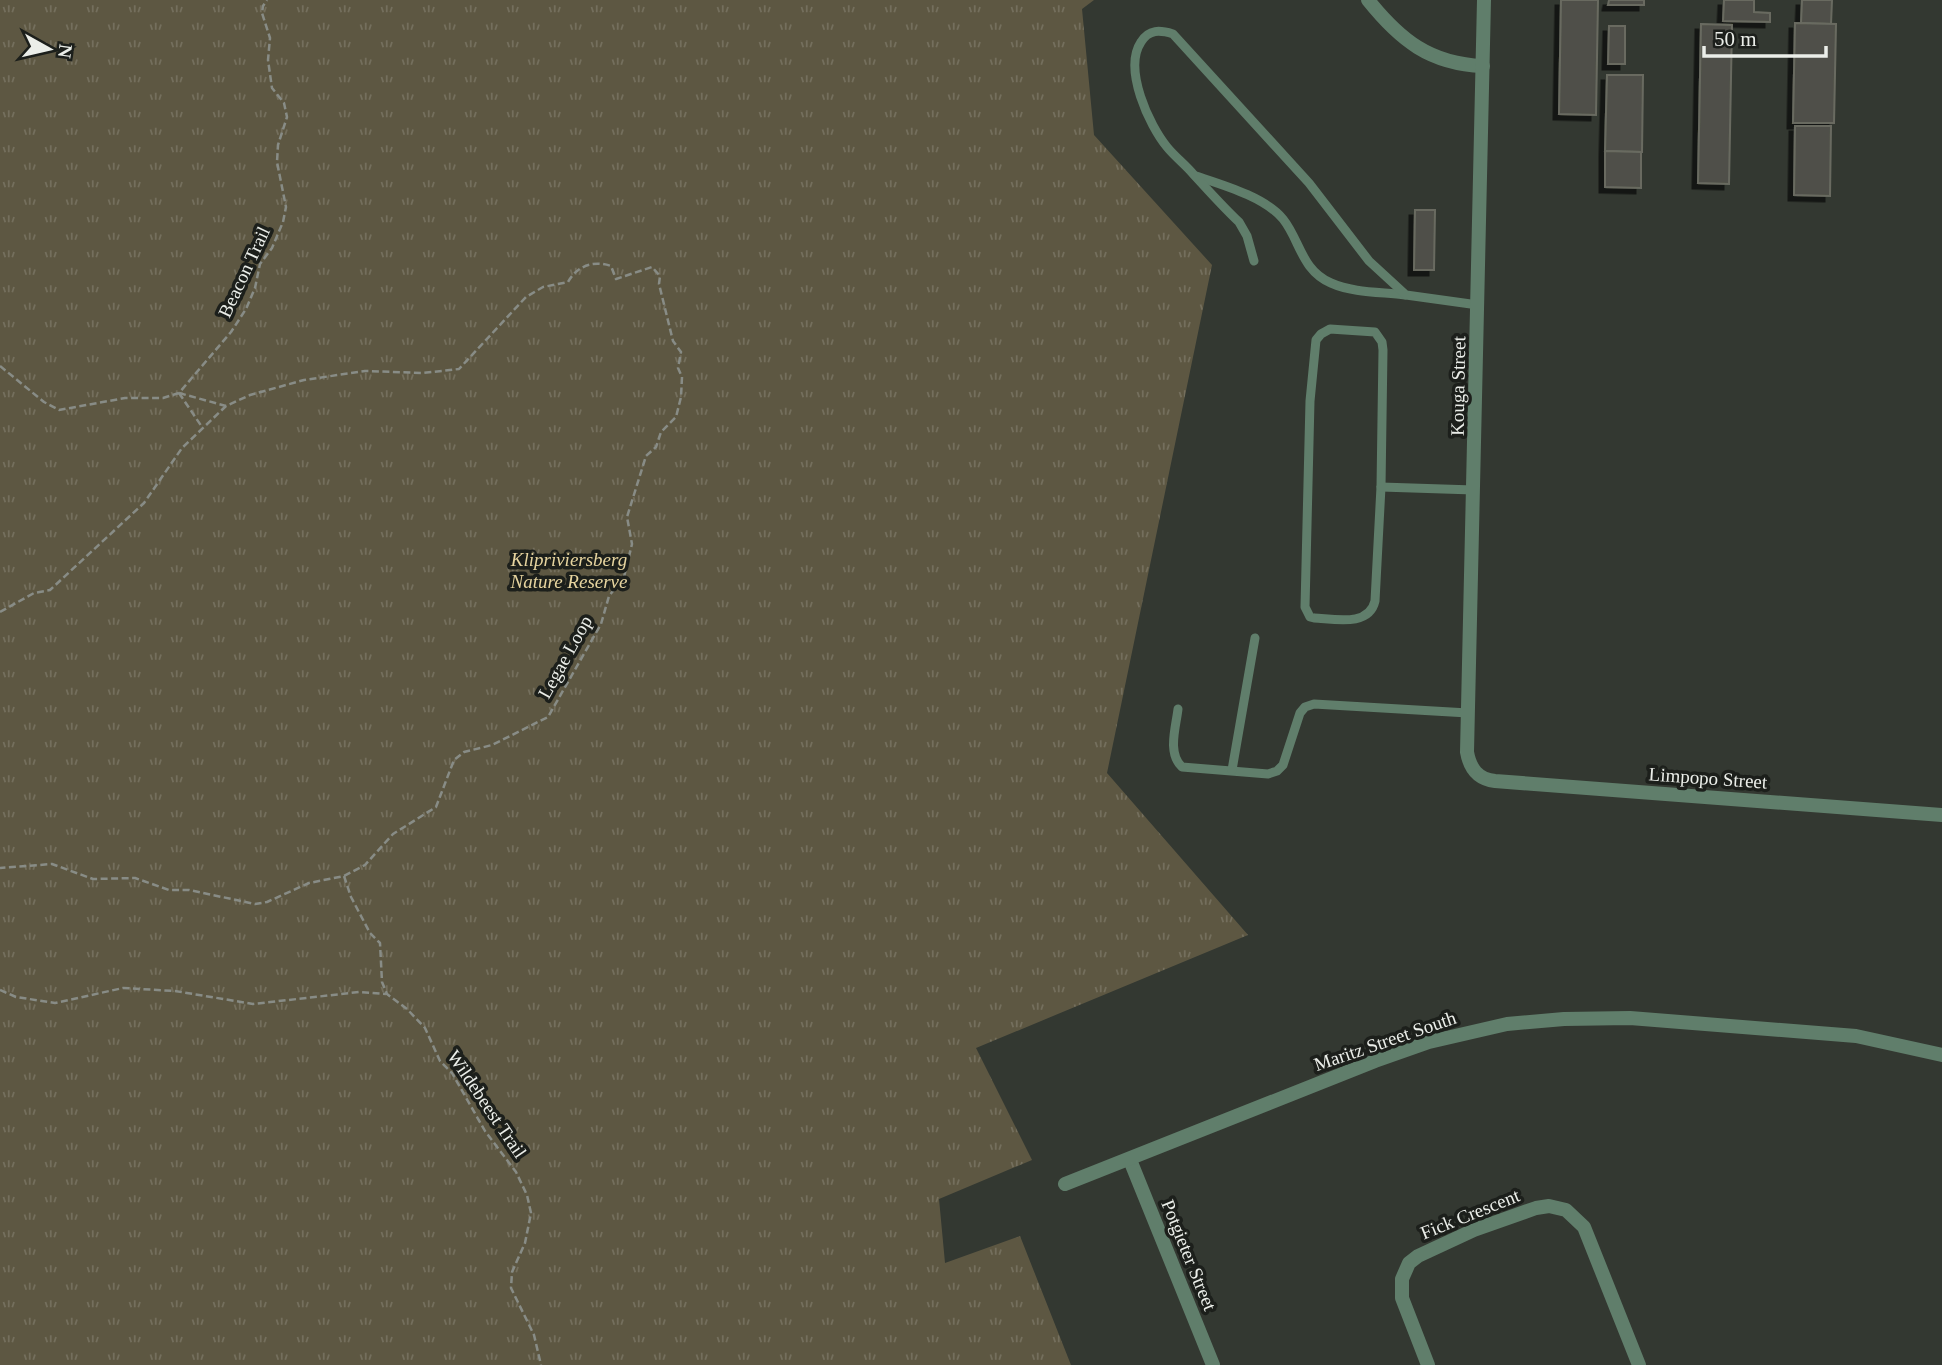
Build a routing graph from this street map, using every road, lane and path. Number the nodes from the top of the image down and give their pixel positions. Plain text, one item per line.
1 (267, 0) edge
2 (1368, 0) edge
3 (1484, 0) edge
4 (1483, 66) junction
5 (1195, 175) junction
6 (1254, 261) dead end
7 (1406, 295) junction
8 (1478, 305) junction
9 (0, 366) edge
10 (179, 393) junction
11 (226, 406) junction
12 (202, 427) junction
13 (1381, 487) junction
14 (1474, 490) junction
15 (0, 612) edge
16 (1255, 638) dead end
17 (1178, 709) dead end
18 (1468, 713) junction
19 (1232, 770) junction
20 (1474, 771) joint
21 (1942, 815) edge
22 (0, 868) edge
23 (344, 876) junction
24 (0, 990) edge
25 (387, 994) junction
26 (1942, 1055) edge
27 (1130, 1160) junction
28 (1065, 1184) dead end
29 (541, 1365) edge
30 (1213, 1365) edge
31 (1428, 1365) edge
32 (1639, 1365) edge

1 - 10 path, Beacon Trail
2 - 4 street
3 - 4 street, Kouga Street
4 - 8 street, Kouga Street
5 - 6 lane
5 - 7 lane
5 - 7 lane
7 - 8 lane
8 - 14 street, Kouga Street
9 - 10 path
10 - 11 path
10 - 12 path
11 - 12 path, Legae Loop
11 - 23 path, Legae Loop
12 - 15 path, Legae Loop
13 - 13 lane
13 - 14 lane
14 - 18 street, Kouga Street
16 - 19 lane
17 - 19 lane
18 - 19 lane
18 - 20 street, Kouga Street
20 - 21 street, Limpopo Street
22 - 23 path, Legae Loop
23 - 25 path
24 - 25 path
25 - 29 path, Wildebeest Trail
26 - 27 street, Maritz Street South
27 - 28 street, Maritz Street South
27 - 30 street, Potgieter Street
31 - 32 street, Fick Crescent

